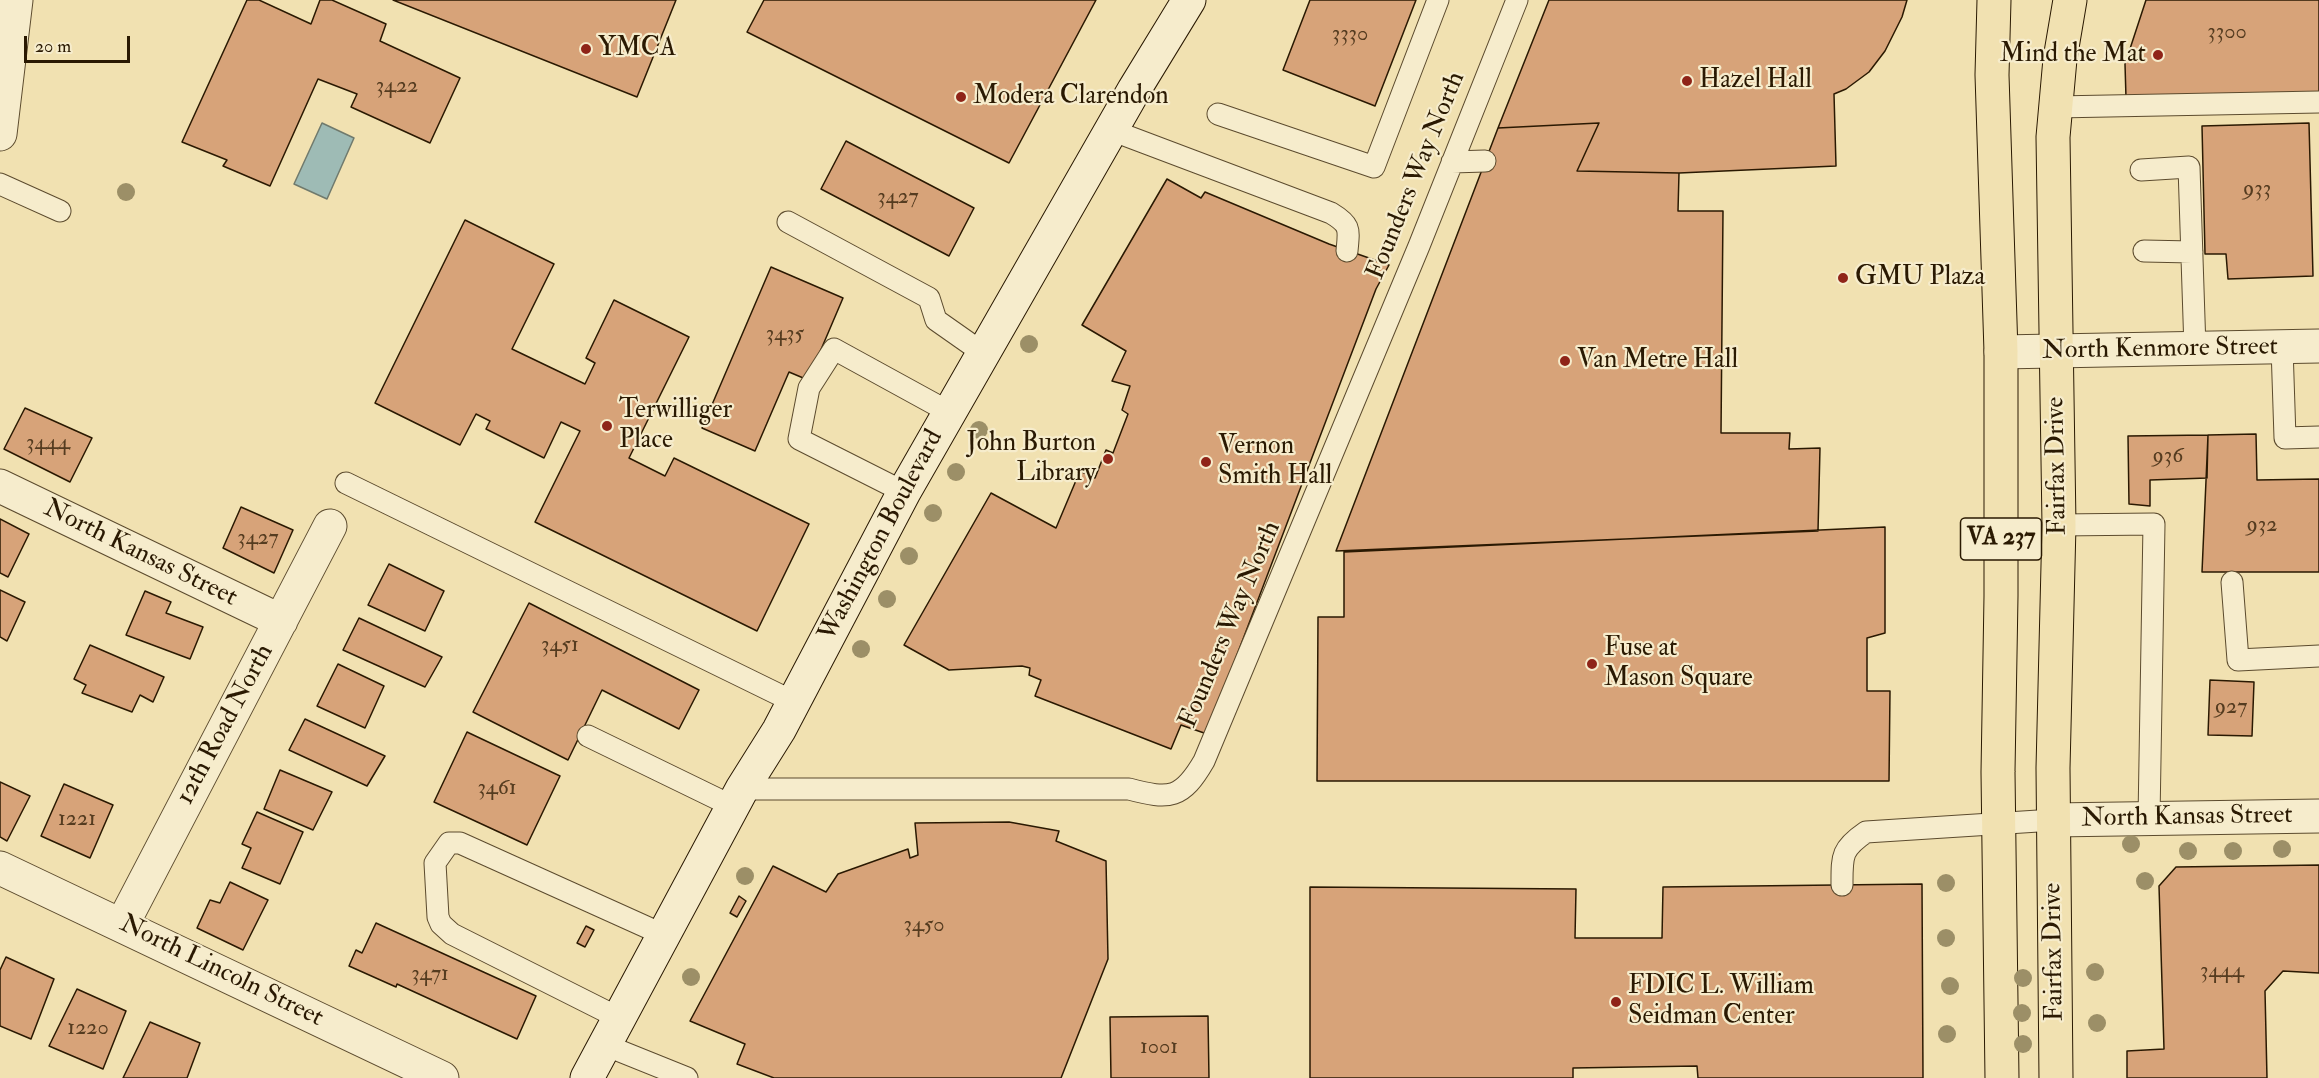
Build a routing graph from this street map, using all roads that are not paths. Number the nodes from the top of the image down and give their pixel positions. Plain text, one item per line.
1 (16, 0) edge
2 (1189, 0) edge
3 (1438, 0) edge
4 (1517, 0) edge
5 (1994, 0) edge
6 (2070, 0) edge
7 (2319, 102) edge
8 (2056, 107) junction
9 (1218, 114) dead end
10 (1111, 130) junction
11 (0, 134) edge
12 (1485, 161) dead end
13 (1452, 162) junction
14 (2141, 170) dead end
15 (0, 184) edge
16 (60, 211) dead end
17 (788, 222) dead end
18 (1347, 251) dead end
19 (2144, 251) dead end
20 (2192, 252) junction
21 (2319, 346) edge
22 (2282, 347) junction
23 (2195, 349) junction
24 (2001, 352) junction
25 (2056, 352) junction
26 (983, 353) junction
27 (949, 412) junction
28 (2319, 437) edge
29 (346, 483) dead end
30 (0, 486) edge
31 (903, 492) junction
32 (2059, 525) junction
33 (330, 526) dead end
34 (2232, 582) dead end
35 (281, 621) junction
36 (2319, 656) edge
37 (794, 702) junction
38 (588, 735) dead end
39 (737, 797) junction
40 (2319, 816) edge
41 (2149, 818) junction
42 (2054, 820) junction
43 (1999, 825) junction
44 (0, 868) edge
45 (1842, 885) dead end
46 (122, 925) junction
47 (664, 934) junction
48 (612, 1032) junction
49 (441, 1078) edge
50 (587, 1078) edge
51 (687, 1078) edge
52 (2002, 1078) edge
53 (2056, 1078) edge

1 - 11 street
2 - 10 street, Washington Boulevard
3 - 9 lane
4 - 13 lane, Founders Way North
5 - 24 main road, VA 237
6 - 8 main road, Fairfax Drive / VA 237
7 - 8 lane
8 - 25 main road, Fairfax Drive / VA 237
10 - 18 lane
10 - 26 street, Washington Boulevard
12 - 13 lane
13 - 39 lane, Founders Way North
14 - 20 lane
15 - 16 lane
17 - 26 lane
19 - 20 lane
20 - 23 lane
21 - 22 street, North Kenmore Street
22 - 23 street, North Kenmore Street
22 - 28 lane
23 - 25 street, North Kenmore Street
24 - 25 street, North Kenmore Street
24 - 43 main road, VA 237
25 - 32 main road, Fairfax Drive / VA 237
26 - 27 street, Washington Boulevard
27 - 31 street, Washington Boulevard
27 - 31 lane
29 - 37 lane
30 - 35 street, North Kansas Street
31 - 37 street, Washington Boulevard
32 - 41 lane
32 - 42 main road, Fairfax Drive / VA 237
33 - 35 street, 12th Road North
34 - 36 lane
35 - 46 street, 12th Road North
37 - 39 street, Washington Boulevard
38 - 39 lane
39 - 47 street, Washington Boulevard
40 - 41 street, North Kansas Street
41 - 42 street, North Kansas Street
42 - 43 lane
42 - 53 main road, Fairfax Drive / VA 237
43 - 45 lane
43 - 52 main road, VA 237
44 - 46 street, North Lincoln Street
46 - 49 street, North Lincoln Street
47 - 48 street, Washington Boulevard
47 - 48 lane
48 - 50 street, Washington Boulevard
48 - 51 lane

